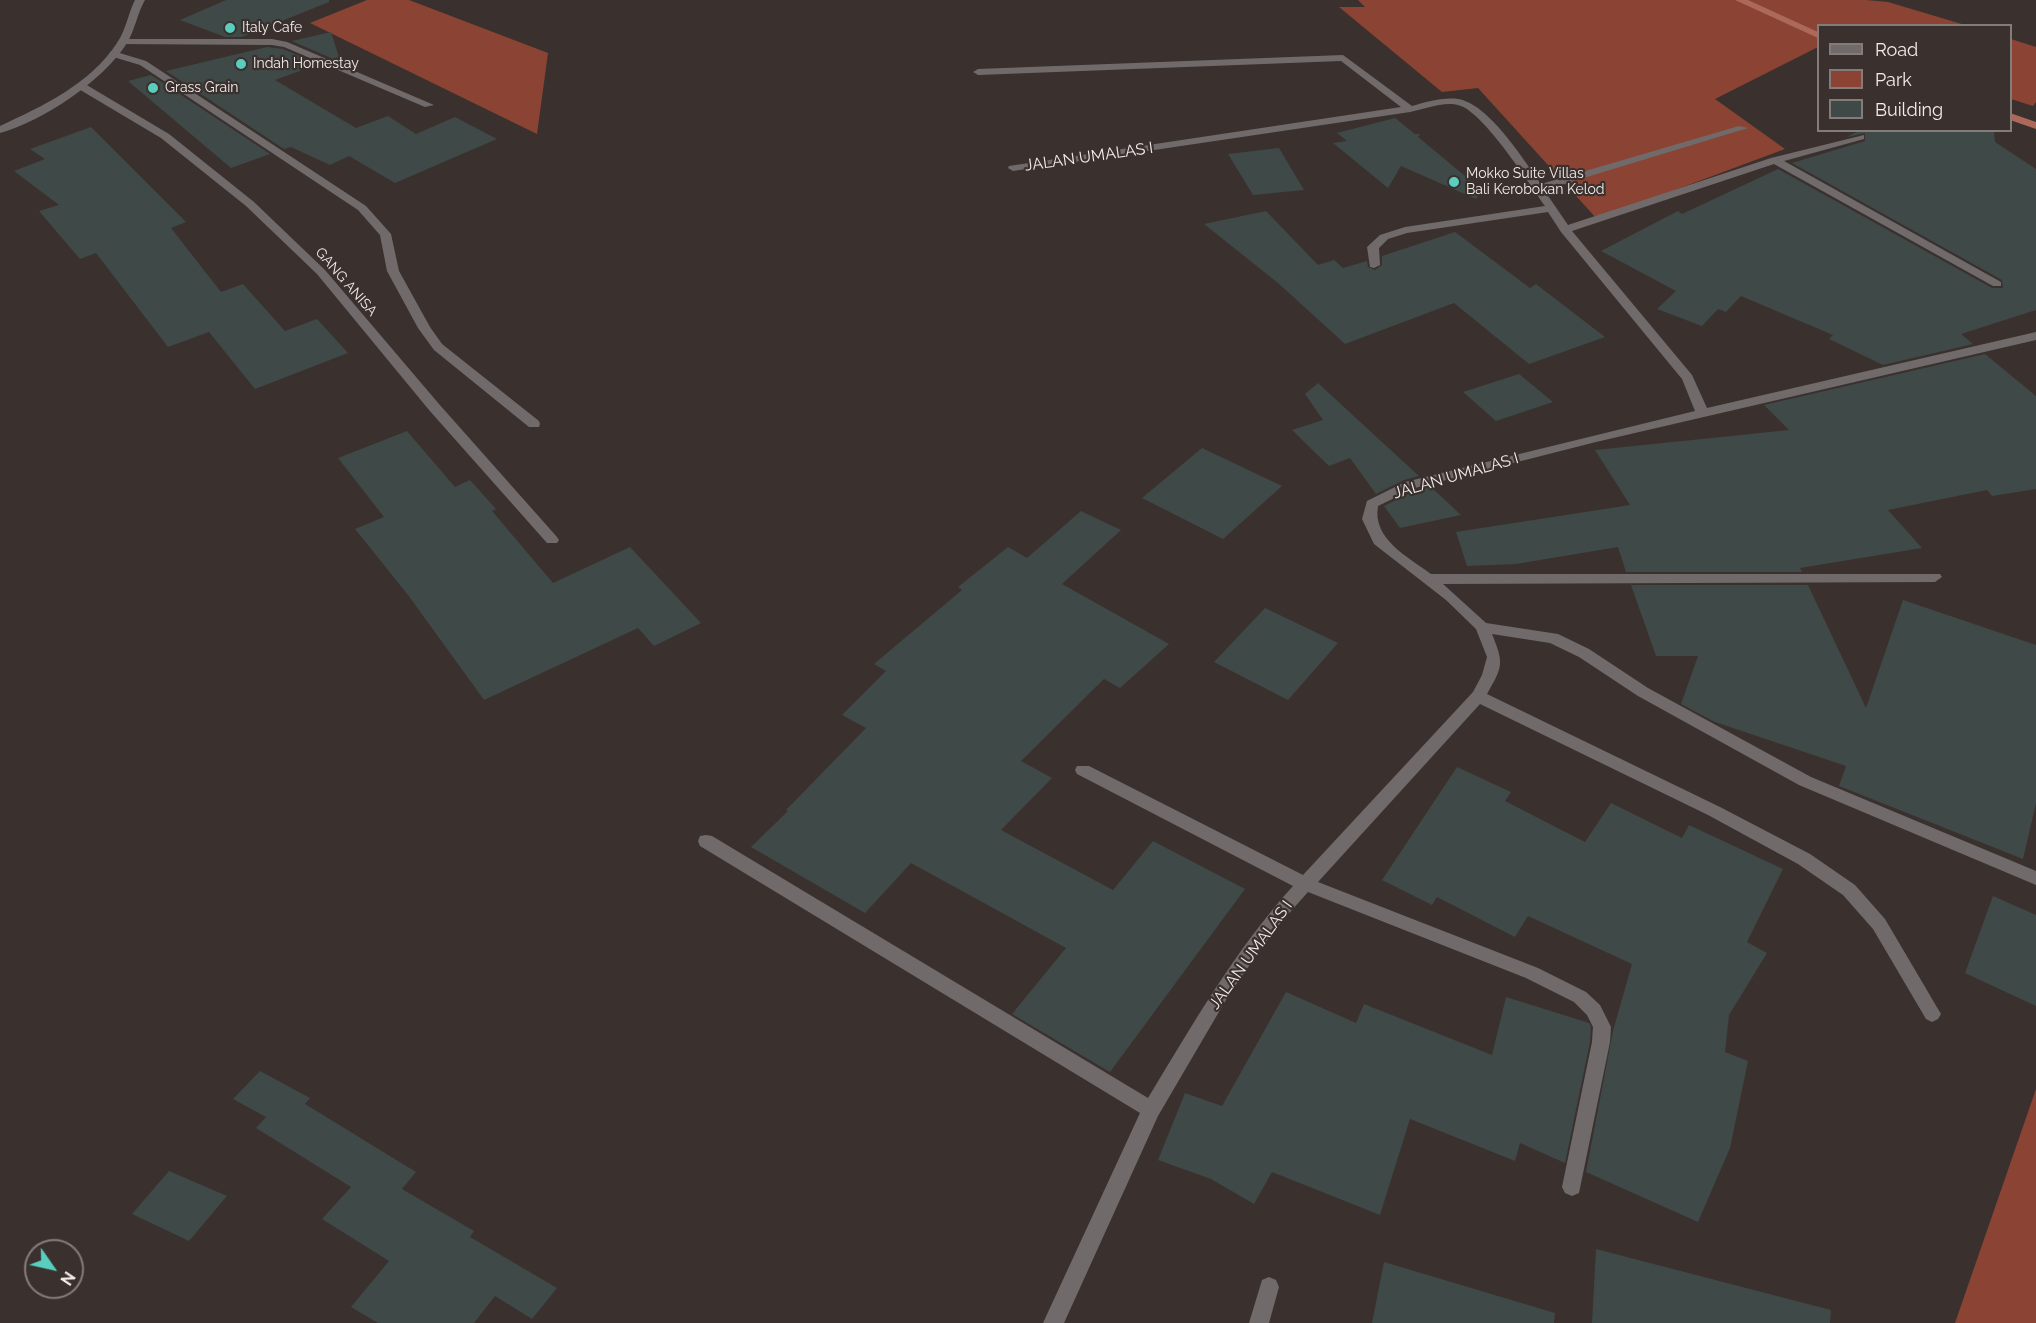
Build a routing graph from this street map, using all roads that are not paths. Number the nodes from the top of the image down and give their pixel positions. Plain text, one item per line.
1 (140, 0) edge
2 (122, 42) junction
3 (113, 54) junction
4 (978, 72) dead end
5 (81, 86) junction
6 (429, 105) dead end
7 (1410, 109) junction
8 (1743, 128) dead end
9 (0, 130) edge
10 (1860, 137) dead end
11 (1775, 160) junction
12 (1013, 168) dead end
13 (1539, 188) junction
14 (1553, 208) junction
15 (1565, 230) junction
16 (1374, 265) dead end
17 (1998, 284) dead end
18 (2036, 336) edge
19 (1702, 412) junction
20 (534, 424) dead end
21 (552, 540) dead end
22 (1935, 577) dead end
23 (1428, 579) junction
24 (1482, 627) junction
25 (1478, 696) junction
26 (1083, 770) dead end
27 (706, 841) dead end
28 (2036, 878) edge
29 (1305, 884) junction
30 (1932, 1014) dead end
31 (1150, 1110) junction
32 (1572, 1187) dead end
33 (1269, 1287) dead end
34 (1053, 1323) edge
35 (1259, 1323) edge

1 - 2 street
2 - 3 street
2 - 6 street
3 - 5 street
3 - 20 street
4 - 7 street
5 - 9 street
5 - 21 street, GANG ANISA
7 - 12 street, JALAN UMALAS I
7 - 13 street, JALAN UMALAS I
8 - 13 street
10 - 11 street
11 - 15 street
11 - 17 street
13 - 14 street, JALAN UMALAS I
14 - 15 street, JALAN UMALAS I
14 - 16 street
15 - 19 street, JALAN UMALAS I
18 - 19 street
19 - 23 street, JALAN UMALAS I
22 - 23 street
23 - 24 street, JALAN UMALAS I
24 - 25 street, JALAN UMALAS I
24 - 28 street
25 - 29 street, JALAN UMALAS I
25 - 30 street
26 - 29 street
27 - 31 street
29 - 31 street, JALAN UMALAS I
29 - 32 street
31 - 34 street, JALAN UMALAS I
33 - 35 street

